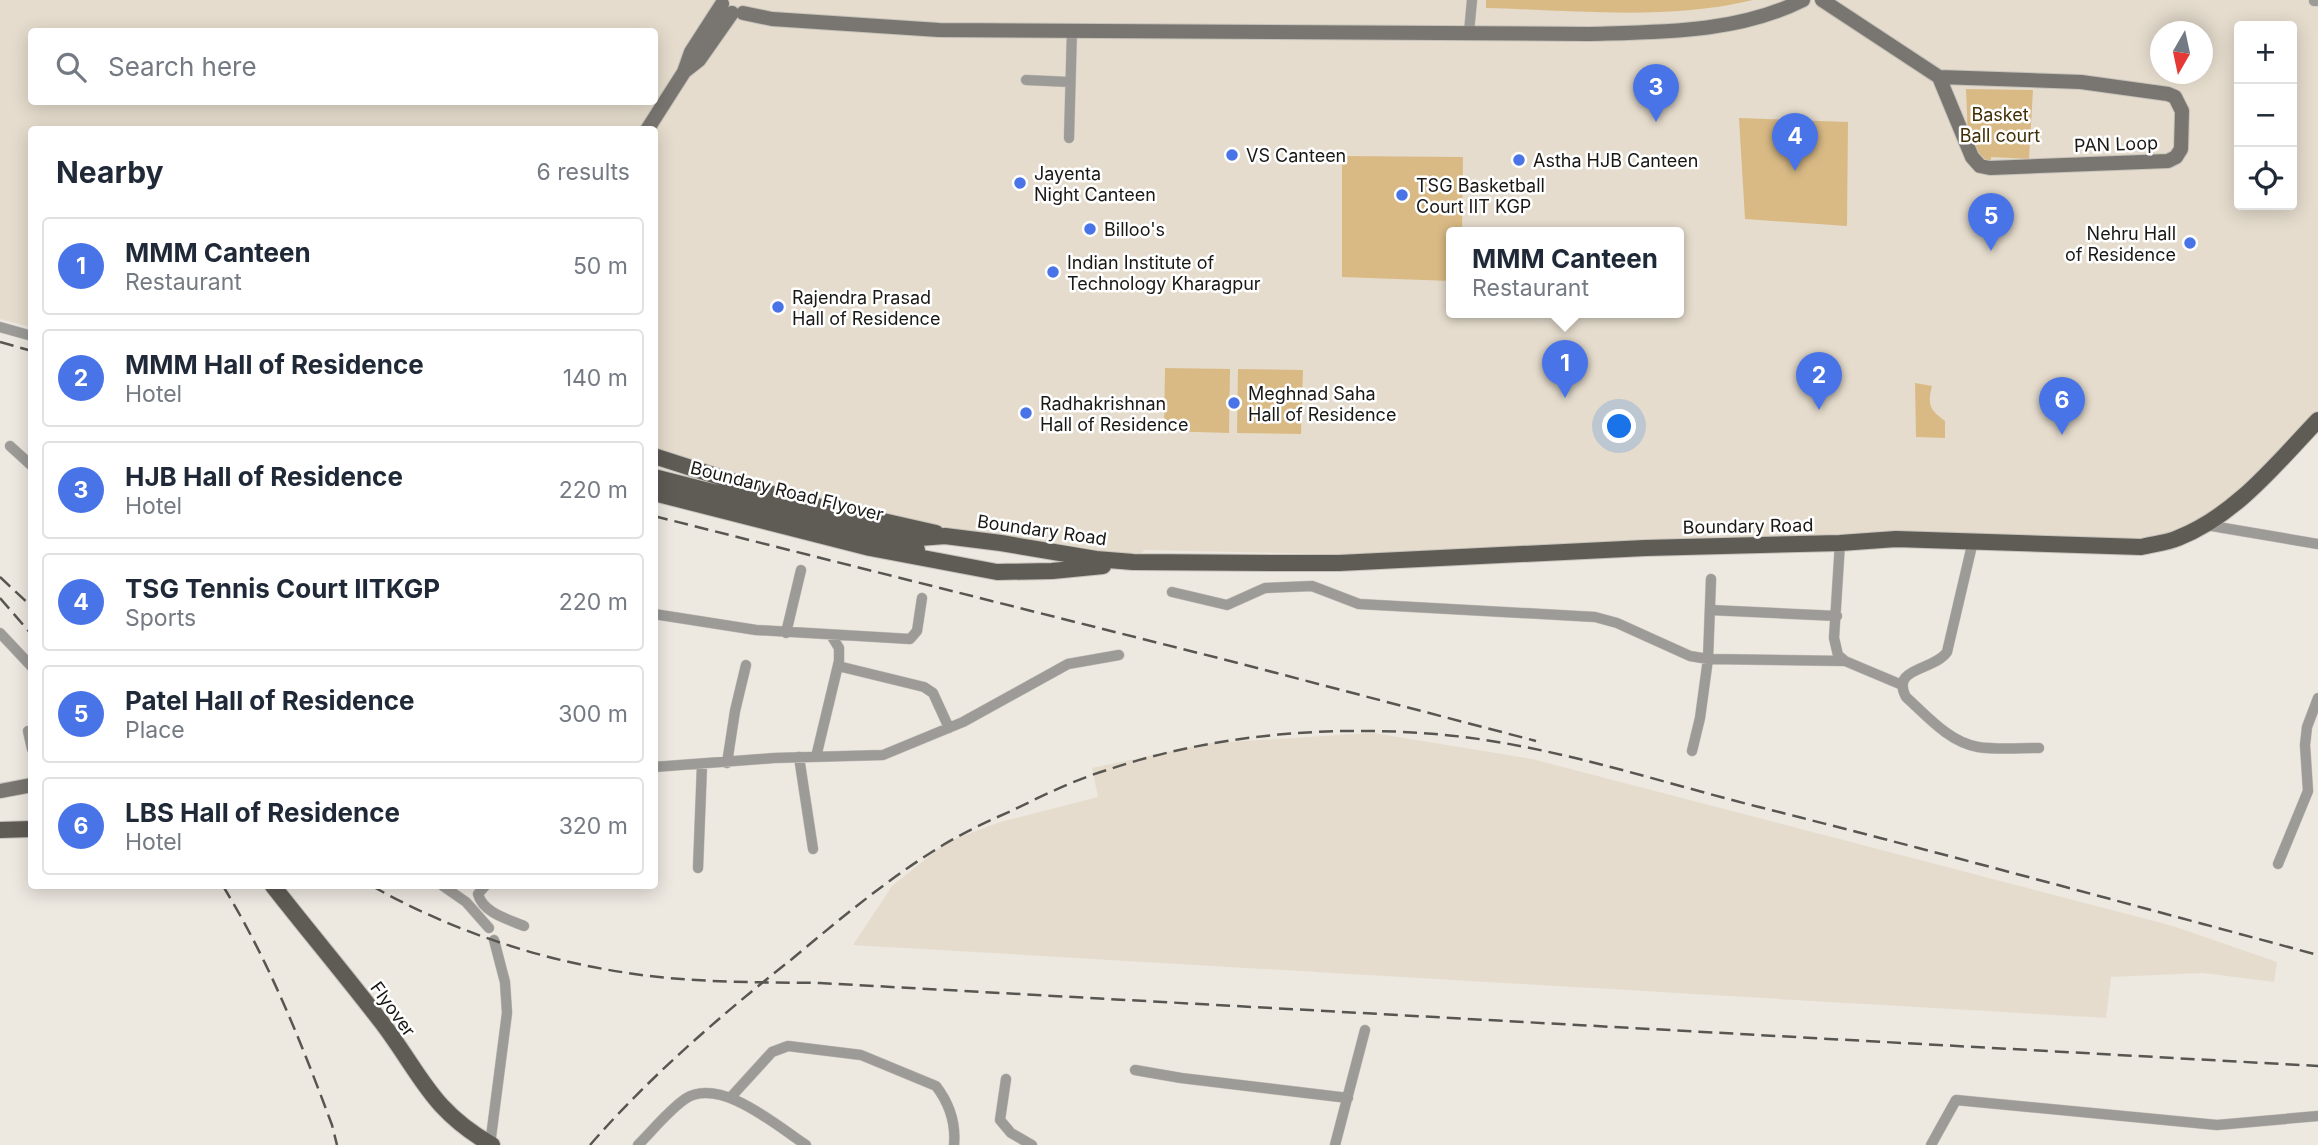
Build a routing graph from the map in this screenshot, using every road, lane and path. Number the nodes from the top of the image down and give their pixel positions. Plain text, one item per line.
1 (752, 0) edge
2 (1472, 0) edge
3 (1803, 0) edge
4 (1822, 0) edge
5 (730, 8) edge
6 (1072, 30) junction
7 (1469, 32) junction
8 (1939, 78) junction
9 (1026, 80) dead end
10 (1070, 82) junction
11 (650, 126) edge
12 (1069, 138) dead end
13 (0, 327) edge
14 (28, 335) edge
15 (2318, 420) edge
16 (10, 446) dead end
17 (658, 457) edge
18 (28, 462) edge
19 (658, 478) edge
20 (658, 494) edge
21 (2206, 525) junction
22 (945, 536) junction
23 (1973, 541) junction
24 (906, 542) junction
25 (1001, 543) junction
26 (1840, 543) junction
27 (2318, 544) edge
28 (926, 560) junction
29 (1133, 562) junction
30 (801, 570) dead end
31 (997, 572) junction
32 (1711, 579) dead end
33 (1172, 592) dead end
34 (922, 598) dead end
35 (1710, 610) junction
36 (658, 615) edge
37 (1837, 616) junction
38 (0, 633) edge
39 (786, 633) junction
40 (831, 635) junction
41 (1119, 655) dead end
42 (1708, 659) junction
43 (1845, 661) junction
44 (28, 663) edge
45 (746, 665) dead end
46 (838, 666) junction
47 (1902, 685) junction
48 (2318, 698) edge
49 (949, 728) junction
50 (2039, 748) dead end
51 (1692, 751) dead end
52 (799, 757) junction
53 (816, 757) junction
54 (727, 763) junction
55 (702, 765) junction
56 (658, 767) edge
57 (28, 786) edge
58 (0, 791) edge
59 (28, 829) edge
60 (0, 830) edge
61 (813, 849) dead end
62 (2278, 864) dead end
63 (698, 868) dead end
64 (275, 889) edge
65 (447, 889) edge
66 (482, 889) edge
67 (524, 926) dead end
68 (489, 928) dead end
69 (494, 940) dead end
70 (1365, 1030) dead end
71 (1135, 1070) dead end
72 (1006, 1079) dead end
73 (731, 1097) junction
74 (1348, 1098) junction
75 (2318, 1116) edge
76 (491, 1145) edge
77 (638, 1145) edge
78 (806, 1145) edge
79 (954, 1145) edge
80 (1032, 1145) edge
81 (1335, 1145) edge
82 (1931, 1145) edge

1 - 5 street
2 - 7 street
3 - 7 street
4 - 8 street
5 - 6 street
5 - 11 street
6 - 7 street
6 - 10 street
8 - 8 street, PAN Loop
9 - 10 street
10 - 12 street
13 - 14 street
15 - 21 main road, Boundary Road
16 - 18 street
17 - 22 main road
19 - 24 main road, Boundary Road Flyover
20 - 28 main road, Boundary Road
21 - 23 main road, Boundary Road
21 - 27 street
22 - 24 main road, Boundary Road Flyover
22 - 25 main road, Boundary Road
23 - 26 main road, Boundary Road
23 - 47 street
24 - 28 main road
25 - 29 main road, Boundary Road
25 - 31 main road
26 - 29 main road, Boundary Road
26 - 37 street
28 - 31 main road, Boundary Road
29 - 31 main road, Boundary Road
30 - 39 street
32 - 35 street
33 - 42 street
34 - 40 street
35 - 37 street
35 - 42 street
36 - 39 street
37 - 43 street
38 - 44 street
39 - 40 street
40 - 46 street
41 - 49 street
42 - 43 street
42 - 51 street
43 - 47 street
45 - 54 street
46 - 49 street
46 - 53 street
47 - 50 street
48 - 62 street
49 - 53 street
52 - 53 street
52 - 54 street
52 - 61 street
54 - 55 street
55 - 56 street
55 - 63 street
57 - 58 street
59 - 60 main road
64 - 76 main road, Flyover
65 - 68 street
66 - 67 street
69 - 76 street
70 - 74 street
71 - 74 street
72 - 80 street
73 - 77 street
73 - 78 street
73 - 79 street
74 - 81 street
75 - 82 street

